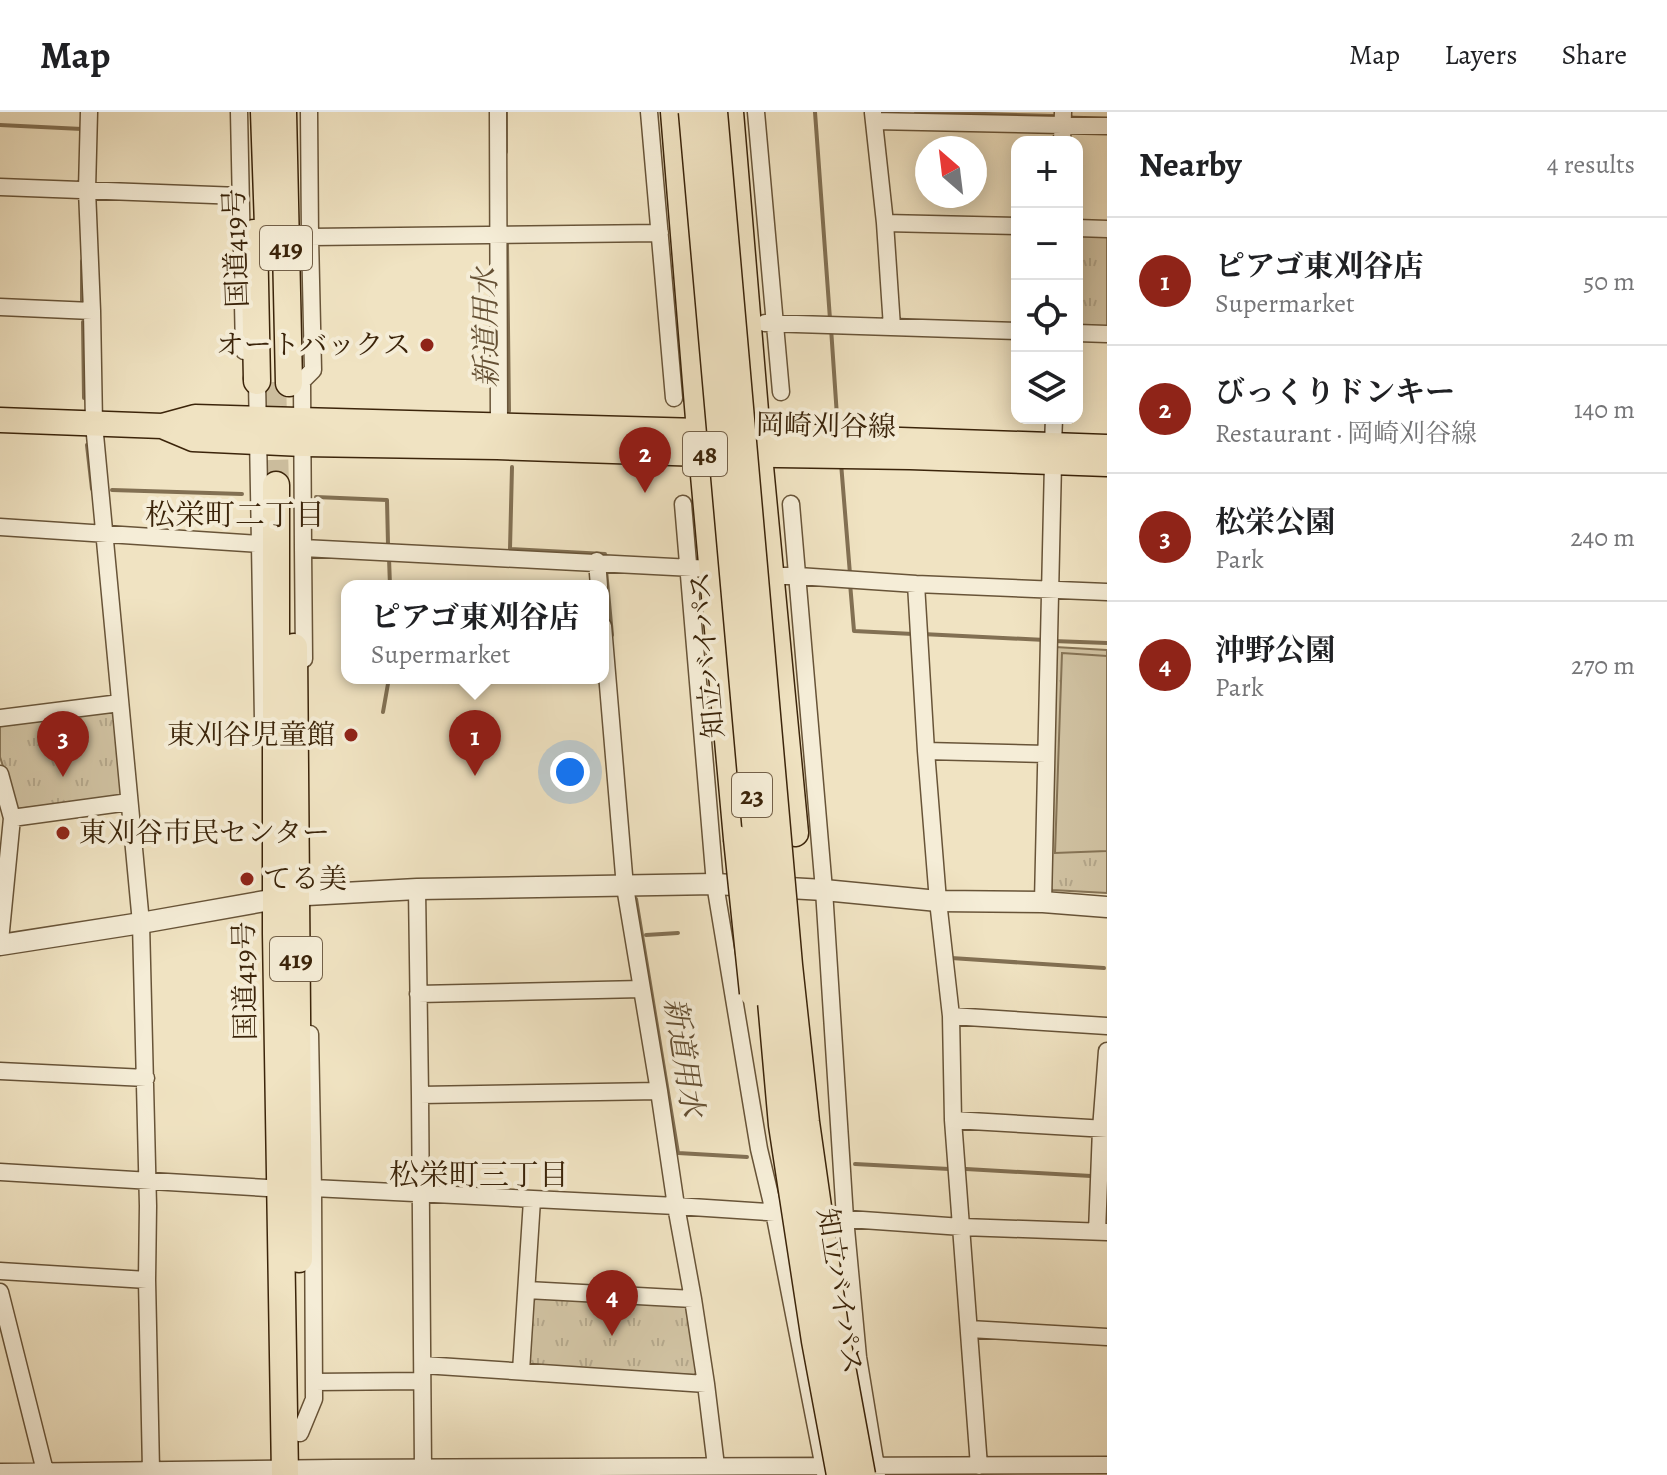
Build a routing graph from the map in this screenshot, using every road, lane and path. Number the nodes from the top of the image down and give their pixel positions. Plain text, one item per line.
1 (89, 112) edge
2 (239, 112) edge
3 (252, 112) edge
4 (264, 112) edge
5 (283, 112) edge
6 (295, 112) edge
7 (309, 112) edge
8 (498, 112) edge
9 (649, 112) edge
10 (674, 112) edge
11 (692, 112) edge
12 (714, 112) edge
13 (730, 112) edge
14 (756, 112) edge
15 (873, 116) edge
16 (1063, 118) edge
17 (1107, 126) edge
18 (0, 187) edge
19 (87, 190) junction
20 (240, 196) junction
21 (885, 223) junction
22 (1011, 226) edge
23 (1083, 228) edge
24 (1107, 229) edge
25 (660, 233) junction
26 (498, 235) junction
27 (310, 237) junction
28 (0, 307) edge
29 (92, 311) junction
30 (679, 321) junction
31 (761, 323) junction
32 (892, 327) junction
33 (1011, 331) edge
34 (1083, 333) edge
35 (1107, 334) edge
36 (280, 382) junction
37 (781, 392) dead end
38 (674, 398) dead end
39 (0, 420) edge
40 (94, 424) junction
41 (1054, 424) edge
42 (499, 426) junction
43 (257, 431) junction
44 (302, 432) junction
45 (701, 443) junction
46 (758, 445) junction
47 (1107, 447) edge
48 (1053, 454) junction
49 (1107, 464) edge
50 (284, 485) tunnel mouth
51 (683, 504) dead end
52 (791, 504) dead end
53 (0, 527) edge
54 (105, 534) junction
55 (260, 544) junction
56 (303, 548) junction
57 (597, 561) junction
58 (700, 568) junction
59 (785, 576) junction
60 (599, 580) edge
61 (916, 584) junction
62 (1049, 590) junction
63 (1107, 592) edge
64 (608, 684) edge
65 (120, 703) junction
66 (0, 718) edge
67 (926, 751) junction
68 (1046, 754) junction
69 (0, 774) edge
70 (129, 802) junction
71 (12, 818) junction
72 (715, 884) junction
73 (625, 887) junction
74 (417, 889) junction
75 (824, 890) junction
76 (286, 897) junction
77 (938, 901) junction
78 (1043, 902) junction
79 (1107, 907) edge
80 (141, 923) junction
81 (0, 943) edge
82 (642, 989) junction
83 (418, 994) junction
84 (951, 1016) junction
85 (1107, 1026) edge
86 (1107, 1051) edge
87 (0, 1071) edge
88 (146, 1078) junction
89 (659, 1091) junction
90 (420, 1095) junction
91 (953, 1120) junction
92 (794, 1123) junction
93 (1104, 1129) edge
94 (0, 1172) edge
95 (147, 1181) junction
96 (267, 1188) junction
97 (313, 1188) junction
98 (420, 1193) junction
99 (532, 1200) junction
100 (676, 1206) junction
101 (774, 1212) junction
102 (845, 1218) junction
103 (962, 1227) junction
104 (1102, 1232) edge
105 (0, 1271) edge
106 (147, 1280) junction
107 (527, 1290) junction
108 (0, 1292) edge
109 (693, 1299) junction
110 (969, 1329) junction
111 (5, 1332) edge
112 (1107, 1337) edge
113 (521, 1371) junction
114 (423, 1373) junction
115 (314, 1382) junction
116 (706, 1384) junction
117 (292, 1433) junction
118 (1107, 1465) edge
119 (979, 1466) junction
120 (423, 1468) junction
121 (711, 1469) edge
122 (151, 1470) junction
123 (339, 1471) edge
124 (0, 1472) edge
125 (293, 1472) edge
126 (830, 1472) edge
127 (872, 1472) edge
128 (46, 1473) edge

1 - 19 street
2 - 20 street
3 - 36 highway
4 - 36 highway, 国道419号 / 419
5 - 36 highway, 国道419号 / 419
6 - 36 highway
7 - 27 street
8 - 26 street
9 - 25 street
10 - 30 highway
11 - 92 highway, 知立バイパス / 23, bridge
12 - 92 highway, 知立バイパス / 23, bridge
13 - 31 highway
14 - 31 street
15 - 16 street
15 - 21 street
16 - 17 street
18 - 19 street
19 - 20 street
19 - 29 street
20 - 36 street
21 - 22 street
21 - 32 street
23 - 24 street
25 - 26 street
25 - 30 street
26 - 27 street
26 - 42 street
27 - 36 street
28 - 29 street
29 - 40 street
30 - 38 street
30 - 45 highway
31 - 32 street
31 - 37 street
31 - 46 highway
32 - 33 street
34 - 35 street
36 - 43 street
36 - 44 street
39 - 40 main road, 岡崎刈谷線 / 48
40 - 43 main road, 岡崎刈谷線 / 48
40 - 54 street
41 - 48 street
42 - 44 main road, 岡崎刈谷線 / 48
42 - 45 main road, 岡崎刈谷線 / 48
43 - 44 main road, 岡崎刈谷線 / 48
43 - 55 street
44 - 45 main road, 岡崎刈谷線 / 48
44 - 56 street
45 - 46 main road, 岡崎刈谷線 / 48
45 - 58 highway
46 - 48 main road, 岡崎刈谷線 / 48
46 - 59 highway
47 - 48 main road, 岡崎刈谷線 / 48
48 - 49 main road, 岡崎刈谷線 / 48
48 - 62 street
50 - 76 highway, 国道419号 / 419
51 - 58 street
52 - 59 street
53 - 54 street
54 - 55 street
54 - 65 street
55 - 76 street
56 - 57 street
56 - 76 street
57 - 58 street
57 - 60 street
58 - 72 street
58 - 92 highway, bridge
59 - 61 street
59 - 75 street
59 - 92 highway
61 - 62 street
61 - 67 street
62 - 63 street
62 - 68 street
64 - 73 street
65 - 66 street
65 - 70 street
67 - 68 street
67 - 77 street
68 - 78 street
69 - 71 street
70 - 71 street
70 - 80 street
71 - 81 street
72 - 73 street
72 - 75 street
72 - 101 street
73 - 74 street
73 - 82 street
74 - 76 street
74 - 83 street
75 - 77 street
75 - 102 street
76 - 80 street
76 - 96 street
76 - 97 street
76 - 117 highway, 国道419号 / 419
77 - 78 street
77 - 84 street
78 - 79 street
80 - 81 street
80 - 88 street
82 - 83 street
82 - 89 street
83 - 90 street
84 - 85 street
84 - 91 street
86 - 93 street
87 - 88 street
88 - 95 street
89 - 90 street
89 - 100 street
90 - 98 street
91 - 93 street
91 - 103 street
92 - 126 highway, 知立バイパス / 23, bridge
92 - 127 highway, 知立バイパス / 23, bridge
93 - 104 street
94 - 95 street
95 - 96 street
95 - 106 street
96 - 117 street
97 - 98 street
97 - 115 street
98 - 99 street
98 - 114 street
99 - 100 street
99 - 107 street
100 - 101 street
100 - 109 street
101 - 102 street
101 - 126 street
102 - 103 street
102 - 127 street
103 - 104 street
103 - 110 street
105 - 106 street
106 - 122 street
107 - 109 street
107 - 113 street
108 - 111 street
109 - 116 street
110 - 112 street
110 - 119 street
111 - 128 street
113 - 114 street
113 - 116 street
114 - 115 street
114 - 120 street
115 - 117 street
116 - 121 street
117 - 125 highway, 国道419号 / 419
118 - 119 street
119 - 127 street
120 - 121 street
120 - 123 street
121 - 126 street
122 - 125 street
122 - 128 street
123 - 125 street
124 - 128 street
126 - 127 street

